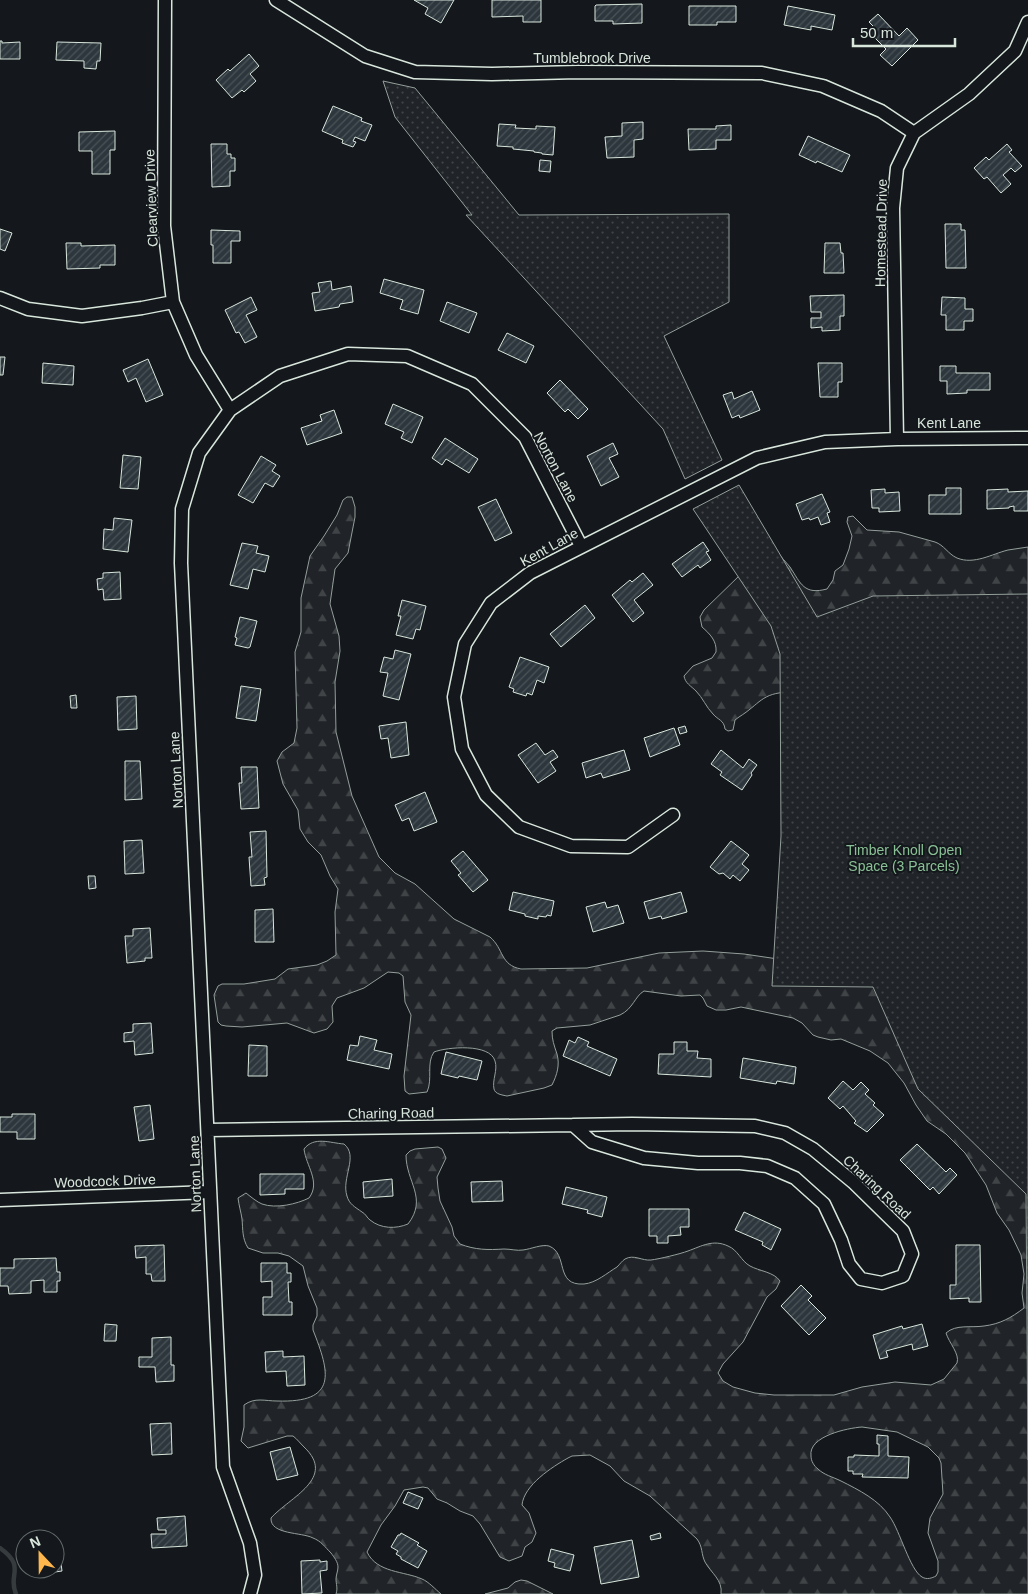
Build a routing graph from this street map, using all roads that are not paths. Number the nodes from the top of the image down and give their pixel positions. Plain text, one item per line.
1 (164, 0) edge
2 (276, 0) edge
3 (1028, 22) edge
4 (914, 133) junction
5 (0, 298) edge
6 (173, 302) junction
7 (230, 410) junction
8 (897, 438) junction
9 (1028, 438) edge
10 (581, 546) junction
11 (673, 815) dead end
12 (573, 1126) junction
13 (208, 1130) junction
14 (210, 1192) junction
15 (0, 1200) edge
16 (250, 1594) edge

1 - 6 street, Clearview Drive
2 - 4 street, Tumblebrook Drive
3 - 4 street, Homestead Drive
4 - 8 street, Homestead Drive
5 - 6 street
6 - 7 street, Clearview Drive
7 - 10 street, Norton Lane
7 - 13 street, Norton Lane
8 - 9 street, Kent Lane
8 - 10 street, Kent Lane
10 - 11 street, Kent Lane
12 - 12 street, Charing Road
12 - 13 street, Charing Road
13 - 14 street, Norton Lane
14 - 15 street, Woodcock Drive
14 - 16 street, Norton Lane

